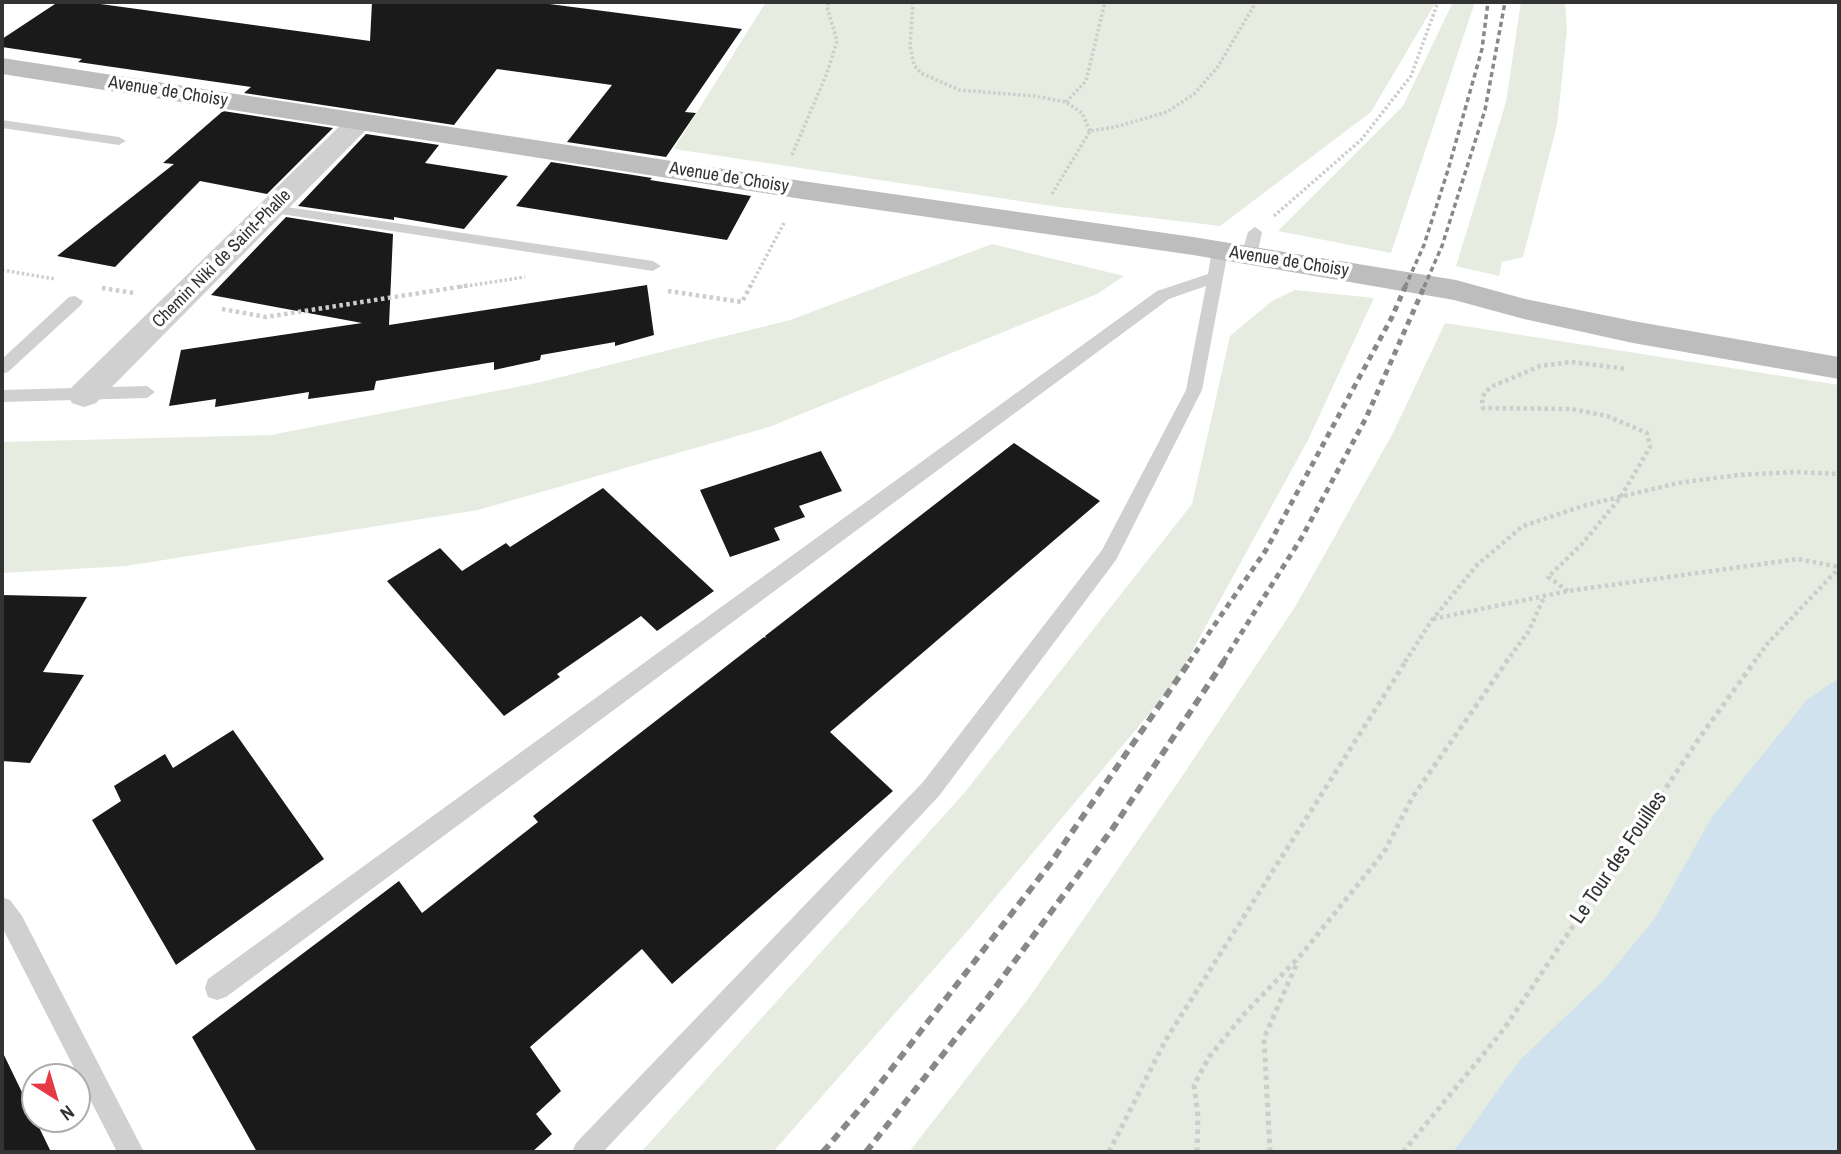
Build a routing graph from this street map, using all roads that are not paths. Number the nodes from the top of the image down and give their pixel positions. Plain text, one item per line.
1 (2, 66) edge
2 (358, 123) junction
3 (2, 124) edge
4 (119, 141) dead end
5 (273, 209) junction
6 (1235, 254) junction
7 (653, 266) dead end
8 (1456, 290) junction
9 (75, 301) dead end
10 (1839, 342) edge
11 (2, 368) edge
12 (1839, 368) edge
13 (147, 392) dead end
14 (84, 395) junction
15 (2, 396) edge
16 (2, 908) edge
17 (218, 988) dead end
18 (131, 1152) edge
19 (585, 1152) edge

1 - 2 main road, Avenue de Choisy
2 - 5 street, Chemin Niki de Saint-Phalle
2 - 6 main road, Avenue de Choisy
3 - 4 lane
5 - 7 lane
5 - 14 street, Chemin Niki de Saint-Phalle
6 - 8 main road, Avenue de Choisy
6 - 17 lane
6 - 19 lane
8 - 10 main road, Avenue de Choisy
8 - 12 main road, Avenue de Choisy
9 - 11 lane
13 - 14 lane
14 - 15 lane
16 - 18 lane

